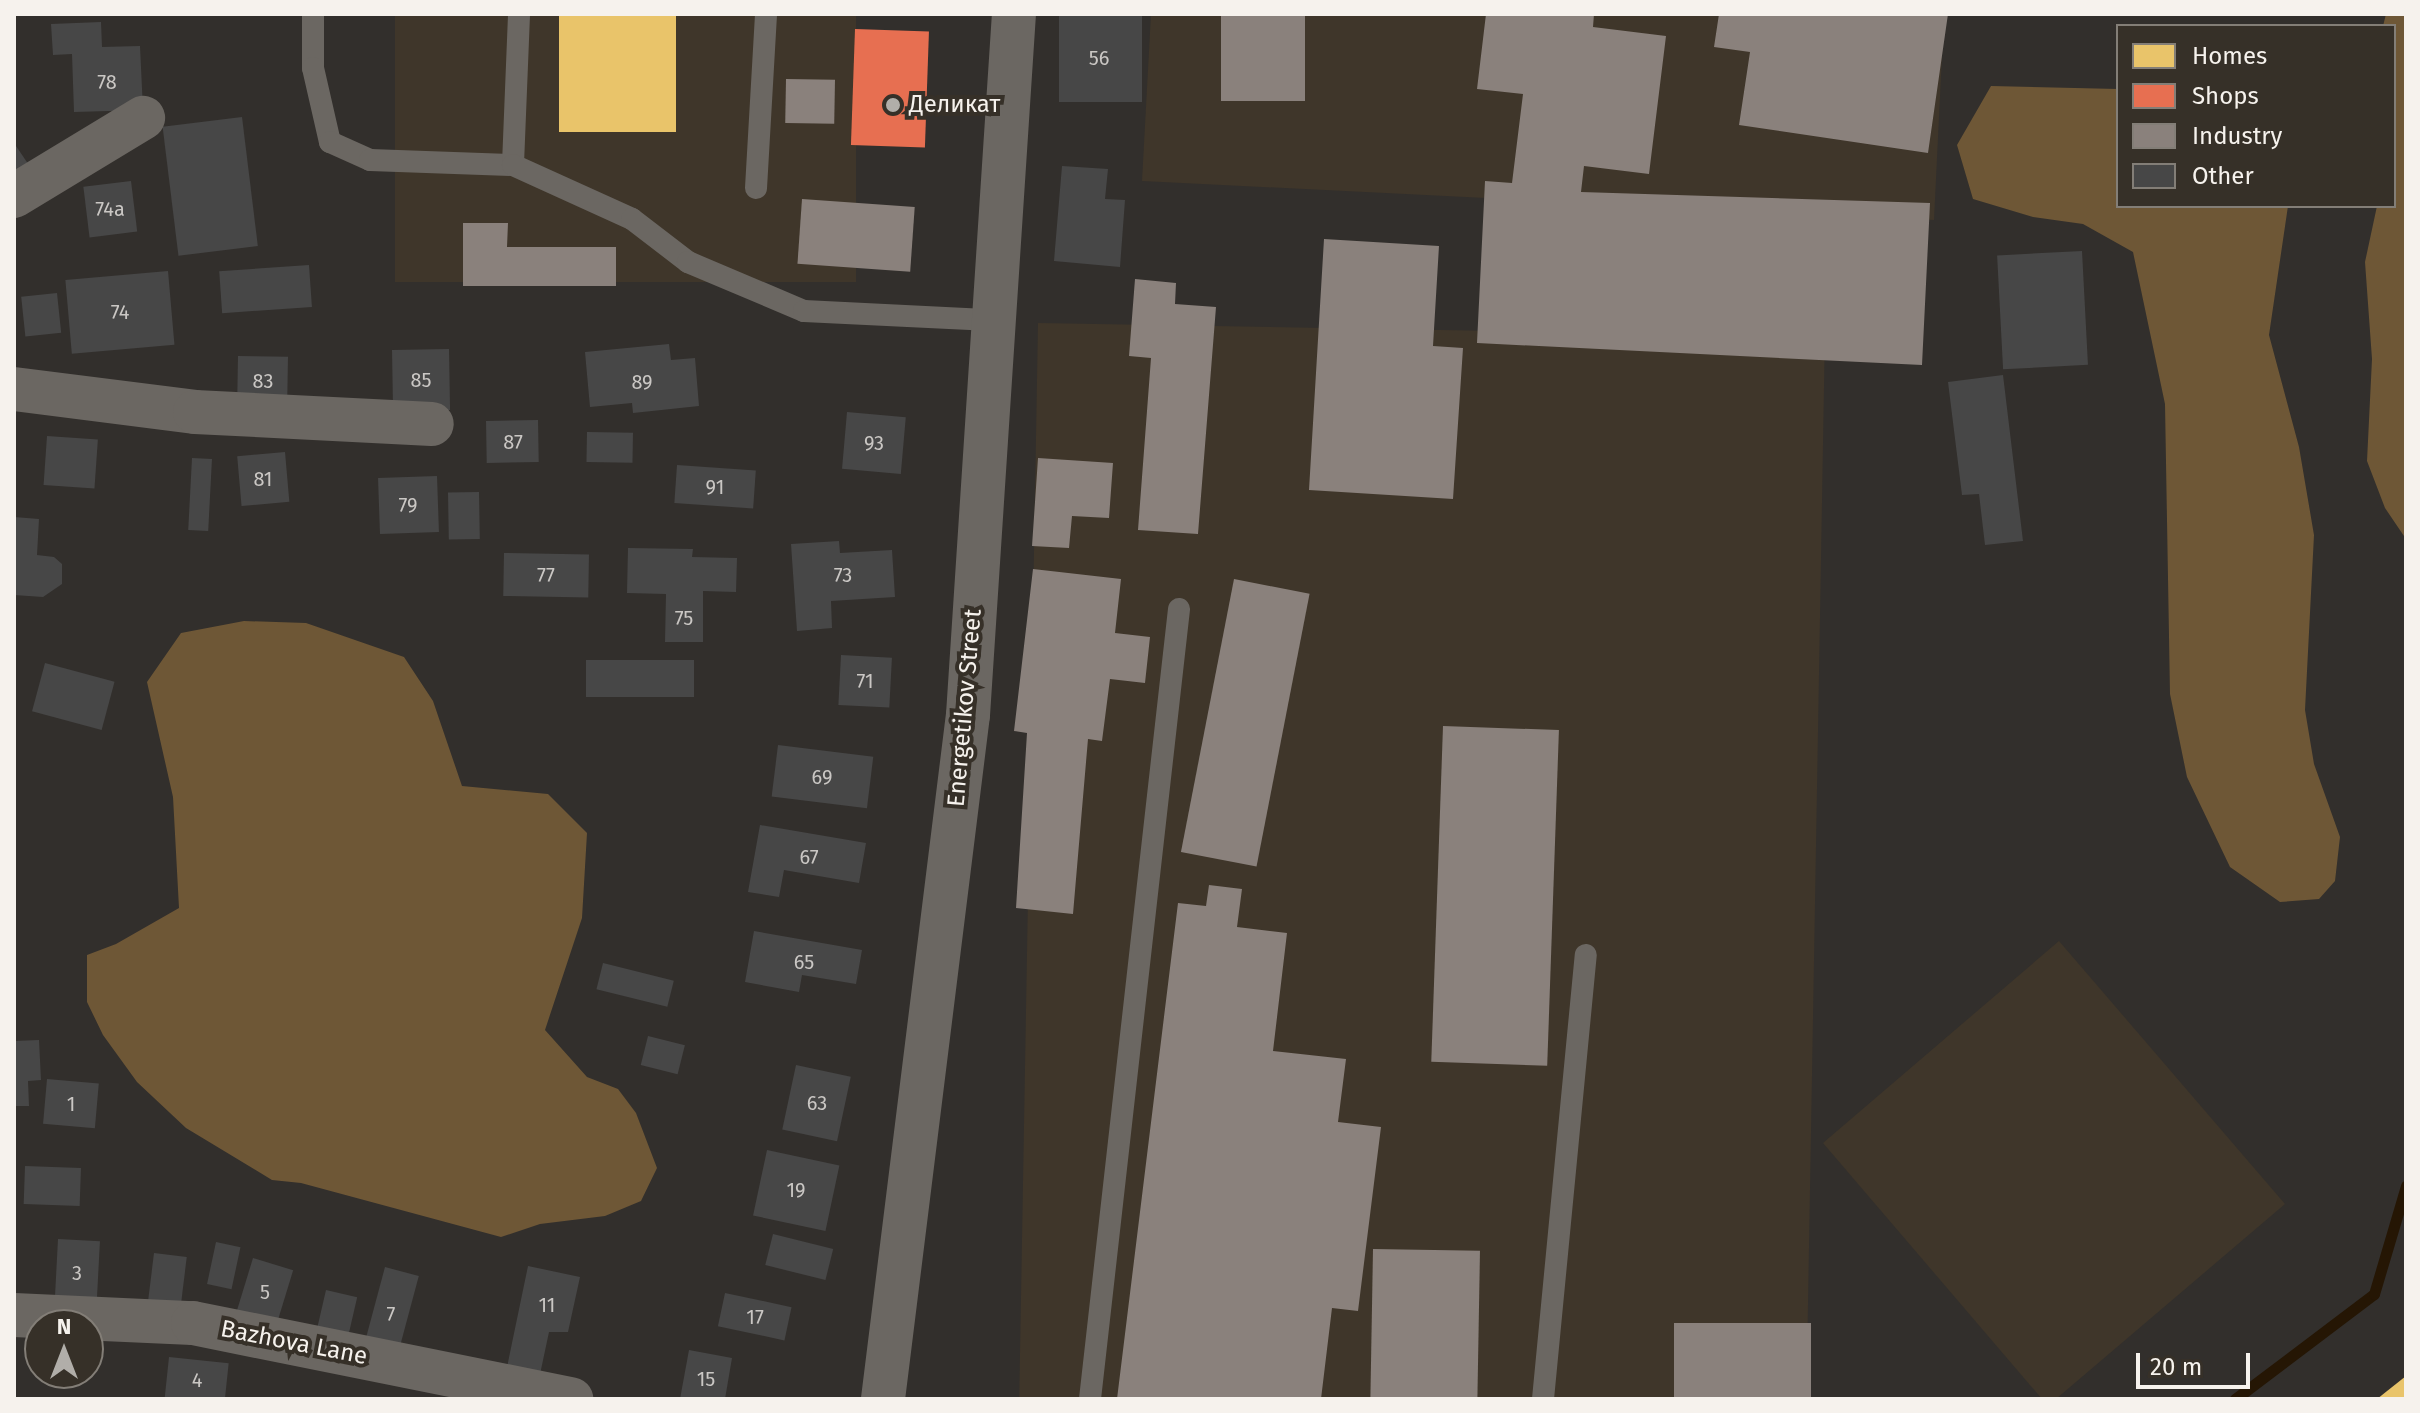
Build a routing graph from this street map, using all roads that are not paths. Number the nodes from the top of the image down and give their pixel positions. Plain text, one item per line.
1 (313, 14) edge
2 (766, 14) edge
3 (1014, 14) edge
4 (519, 15) edge
5 (143, 118) dead end
6 (513, 165) junction
7 (756, 188) dead end
8 (14, 196) edge
9 (991, 320) junction
10 (14, 389) edge
11 (432, 424) dead end
12 (1179, 609) dead end
13 (1586, 955) dead end
14 (14, 1315) edge
15 (571, 1399) edge
16 (883, 1399) edge
17 (1090, 1399) edge
18 (1543, 1399) edge

1 - 6 lane
2 - 7 lane
3 - 9 street, Energetikov Street
4 - 6 lane
5 - 8 street
6 - 9 lane
9 - 16 street, Energetikov Street
10 - 11 street
12 - 17 lane
13 - 18 lane
14 - 15 street, Bazhova Lane

